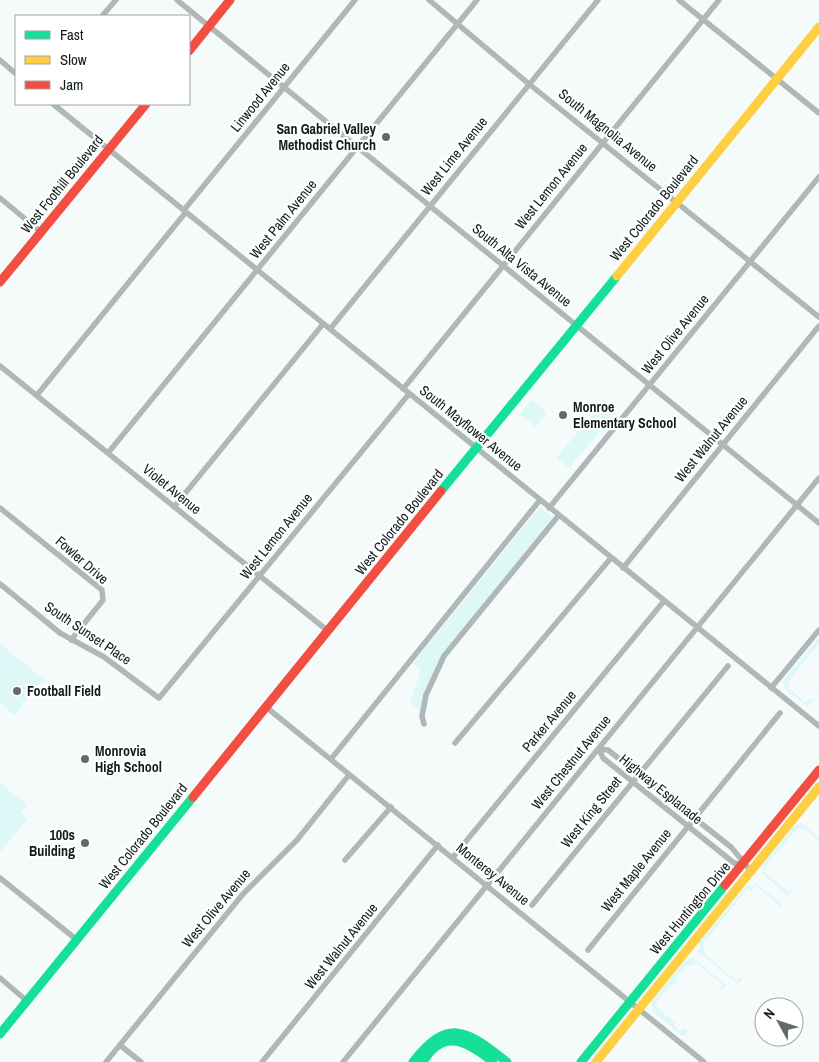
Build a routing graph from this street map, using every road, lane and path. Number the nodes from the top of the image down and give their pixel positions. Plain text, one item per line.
1 (116, 0) edge
2 (177, 0) edge
3 (230, 0) edge
4 (355, 0) edge
5 (429, 0) edge
6 (477, 0) edge
7 (598, 0) edge
8 (679, 0) edge
9 (719, 0) edge
10 (103, 15) edge
11 (703, 20) junction
12 (458, 24) junction
13 (208, 27) junction
14 (819, 27) edge
15 (190, 50) edge
16 (0, 60) edge
17 (15, 73) edge
18 (777, 79) junction
19 (529, 84) junction
20 (283, 87) junction
21 (54, 105) edge
22 (145, 105) edge
23 (819, 114) edge
24 (603, 142) junction
25 (357, 147) junction
26 (109, 149) junction
27 (819, 177) edge
28 (0, 198) edge
29 (677, 202) junction
30 (429, 206) junction
31 (185, 211) junction
32 (41, 232) junction
33 (750, 261) junction
34 (502, 266) junction
35 (257, 270) junction
36 (0, 282) edge
37 (819, 317) edge
38 (323, 324) junction
39 (576, 326) junction
40 (819, 326) edge
41 (330, 329) junction
42 (0, 366) edge
43 (649, 385) junction
44 (403, 389) junction
45 (410, 394) junction
46 (37, 395) junction
47 (723, 444) junction
48 (476, 449) junction
49 (108, 453) junction
50 (819, 478) edge
51 (540, 500) junction
52 (797, 505) junction
53 (174, 507) junction
54 (0, 508) edge
55 (550, 508) junction
56 (559, 515) junction
57 (819, 523) edge
58 (611, 558) junction
59 (623, 568) junction
60 (260, 576) junction
61 (0, 584) edge
62 (664, 601) junction
63 (697, 628) junction
64 (819, 630) edge
65 (328, 631) junction
66 (71, 640) junction
67 (728, 666) dead end
68 (771, 688) junction
69 (164, 695) joint
70 (266, 706) junction
71 (780, 713) dead end
72 (424, 724) dead end
73 (819, 726) edge
74 (455, 743) dead end
75 (599, 749) junction
76 (331, 759) junction
77 (819, 770) edge
78 (638, 773) junction
79 (349, 775) junction
80 (632, 782) junction
81 (819, 787) edge
82 (391, 807) junction
83 (694, 818) junction
84 (687, 827) junction
85 (438, 846) junction
86 (453, 857) junction
87 (345, 860) dead end
88 (744, 865) junction
89 (752, 872) junction
90 (0, 878) edge
91 (487, 886) junction
92 (532, 905) dead end
93 (76, 940) junction
94 (588, 950) dead end
95 (0, 978) edge
96 (27, 1001) junction
97 (630, 1002) junction
98 (639, 1008) junction
99 (0, 1034) edge
100 (120, 1045) junction
101 (106, 1062) edge
102 (141, 1062) edge
103 (262, 1062) edge
104 (343, 1062) edge
105 (413, 1062) edge
106 (423, 1062) edge
107 (493, 1062) edge
108 (506, 1062) edge
109 (581, 1062) edge
110 (596, 1062) edge
111 (704, 1062) edge

1 - 10 street
2 - 13 street, South Alta Vista Avenue
3 - 13 main road
4 - 20 street, Linwood Avenue
5 - 12 street, South Magnolia Avenue
6 - 12 street, West Palm Avenue
7 - 19 street, West Lime Avenue
8 - 11 street
9 - 11 street, West Lemon Avenue
11 - 18 street
11 - 24 street, West Lemon Avenue
12 - 19 street, South Magnolia Avenue
12 - 25 street, West Palm Avenue
13 - 15 main road
13 - 20 street, South Alta Vista Avenue
14 - 18 main road, West Colorado Boulevard
16 - 17 street
18 - 23 street
18 - 29 main road, West Colorado Boulevard
19 - 24 street, South Magnolia Avenue
19 - 30 street, West Lime Avenue
20 - 25 street, South Alta Vista Avenue
20 - 31 street, Linwood Avenue
21 - 26 street, South Mayflower Avenue
22 - 26 main road, West Foothill Boulevard
24 - 29 street, South Magnolia Avenue
24 - 34 street, West Lemon Avenue
25 - 30 street, South Alta Vista Avenue
25 - 35 street, West Palm Avenue
26 - 31 street, South Mayflower Avenue
26 - 32 main road, West Foothill Boulevard
27 - 33 street, West Olive Avenue
28 - 32 street
29 - 33 street, South Magnolia Avenue
29 - 39 main road, West Colorado Boulevard
30 - 34 street, South Alta Vista Avenue
30 - 41 street, West Lime Avenue
31 - 35 street, South Mayflower Avenue
31 - 46 street, Linwood Avenue
32 - 36 main road, West Foothill Boulevard
33 - 37 street, South Magnolia Avenue
33 - 43 street, West Olive Avenue
34 - 39 street, South Alta Vista Avenue
34 - 44 street, West Lemon Avenue
35 - 38 street, South Mayflower Avenue
35 - 49 street, West Palm Avenue
38 - 41 street, South Mayflower Avenue
38 - 53 street
39 - 43 street, South Alta Vista Avenue
39 - 48 main road, West Colorado Boulevard
40 - 47 street, West Walnut Avenue
41 - 44 street, South Mayflower Avenue
42 - 46 street, Violet Avenue
43 - 47 street, South Alta Vista Avenue
43 - 55 street, West Olive Avenue
44 - 45 street, South Mayflower Avenue
45 - 48 street, South Mayflower Avenue
45 - 60 street, West Lemon Avenue
46 - 49 street, Violet Avenue
47 - 52 street, South Alta Vista Avenue
47 - 59 street, West Walnut Avenue
48 - 51 street, South Mayflower Avenue
48 - 65 main road, West Colorado Boulevard
49 - 53 street, Violet Avenue
50 - 52 street, West Chestnut Avenue
51 - 55 street, South Mayflower Avenue
51 - 76 street
52 - 57 street, South Alta Vista Avenue
52 - 63 street, West Chestnut Avenue
53 - 60 street, Violet Avenue
54 - 66 street, Fowler Drive
55 - 56 street, South Mayflower Avenue
56 - 58 street, South Mayflower Avenue
56 - 72 street
58 - 59 street, South Mayflower Avenue
58 - 74 street
59 - 62 street, South Mayflower Avenue
60 - 65 street, Violet Avenue
60 - 69 street, West Lemon Avenue
61 - 66 street, South Sunset Place
62 - 63 street, South Mayflower Avenue
62 - 86 street, Parker Avenue
63 - 68 street, South Mayflower Avenue
63 - 75 street, West Chestnut Avenue
64 - 68 street
65 - 70 main road, West Colorado Boulevard
66 - 69 street, South Sunset Place
67 - 78 street, West King Street
68 - 73 street, South Mayflower Avenue
70 - 76 street, Monterey Avenue
70 - 93 main road, West Colorado Boulevard
71 - 83 street, West Maple Avenue
75 - 78 street, Highway Esplanade
75 - 80 street, Highway Esplanade
75 - 91 street, West Chestnut Avenue
76 - 79 street, Monterey Avenue
77 - 88 main road, West Huntington Drive
78 - 80 street, West King Street
78 - 83 street, Highway Esplanade
79 - 82 street, Monterey Avenue
79 - 100 street, West Olive Avenue
80 - 84 street, Highway Esplanade
80 - 92 street, West King Street
81 - 89 main road, West Huntington Drive
82 - 85 street, Monterey Avenue
82 - 87 street
83 - 84 street, West Maple Avenue
83 - 88 street, Highway Esplanade
84 - 88 street, Highway Esplanade
84 - 94 street, West Maple Avenue
85 - 86 street, Monterey Avenue
85 - 103 street, West Walnut Avenue
86 - 91 street, Monterey Avenue
88 - 89 street, Highway Esplanade
88 - 97 main road, West Huntington Drive
89 - 98 main road, West Huntington Drive
90 - 93 street
91 - 97 street, Monterey Avenue
91 - 104 street, West Chestnut Avenue
93 - 96 main road, West Colorado Boulevard
95 - 96 street
96 - 99 main road, West Colorado Boulevard
97 - 98 street, Monterey Avenue
97 - 109 main road, West Huntington Drive
98 - 110 main road, West Huntington Drive
98 - 111 street, Monterey Avenue
100 - 101 street, West Olive Avenue
100 - 102 street
105 - 108 main road
106 - 107 main road

